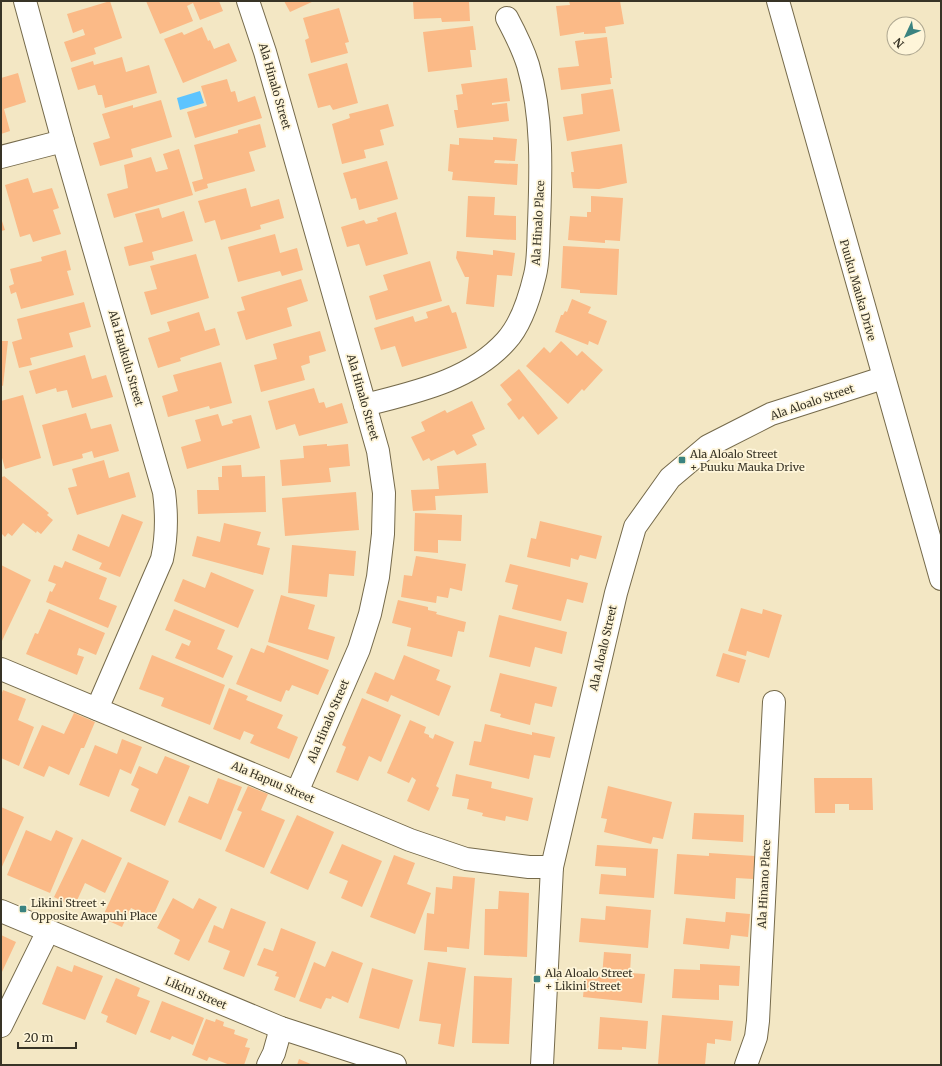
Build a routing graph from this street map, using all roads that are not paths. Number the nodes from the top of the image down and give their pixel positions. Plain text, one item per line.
1 (25, 1) edge
2 (248, 1) edge
3 (778, 1) edge
4 (507, 18) dead end
5 (63, 141) junction
6 (1, 157) edge
7 (883, 378) junction
8 (365, 405) junction
9 (941, 579) edge
10 (1, 669) edge
11 (774, 702) dead end
12 (98, 709) junction
13 (297, 792) junction
14 (552, 867) junction
15 (1, 911) edge
16 (48, 931) junction
17 (1, 1026) edge
18 (281, 1028) junction
19 (268, 1065) edge
20 (395, 1065) edge
21 (542, 1065) edge
22 (746, 1065) edge

1 - 5 street, Ala Haukulu Street
2 - 8 street, Ala Hinalo Street
3 - 7 street, Puuku Mauka Drive
4 - 8 street, Ala Hinalo Place
5 - 6 street
5 - 12 street, Ala Haukulu Street
7 - 9 street, Puuku Mauka Drive
7 - 14 street, Ala Aloalo Street
8 - 13 street, Ala Hinalo Street
10 - 12 street, Ala Hapuu Street
11 - 22 street, Ala Hinano Place
12 - 13 street, Ala Hapuu Street
13 - 14 street, Ala Hapuu Street
14 - 21 street, Ala Aloalo Street
15 - 16 street, Likini Street
16 - 17 street
16 - 18 street, Likini Street
18 - 19 street
18 - 20 street, Likini Street

